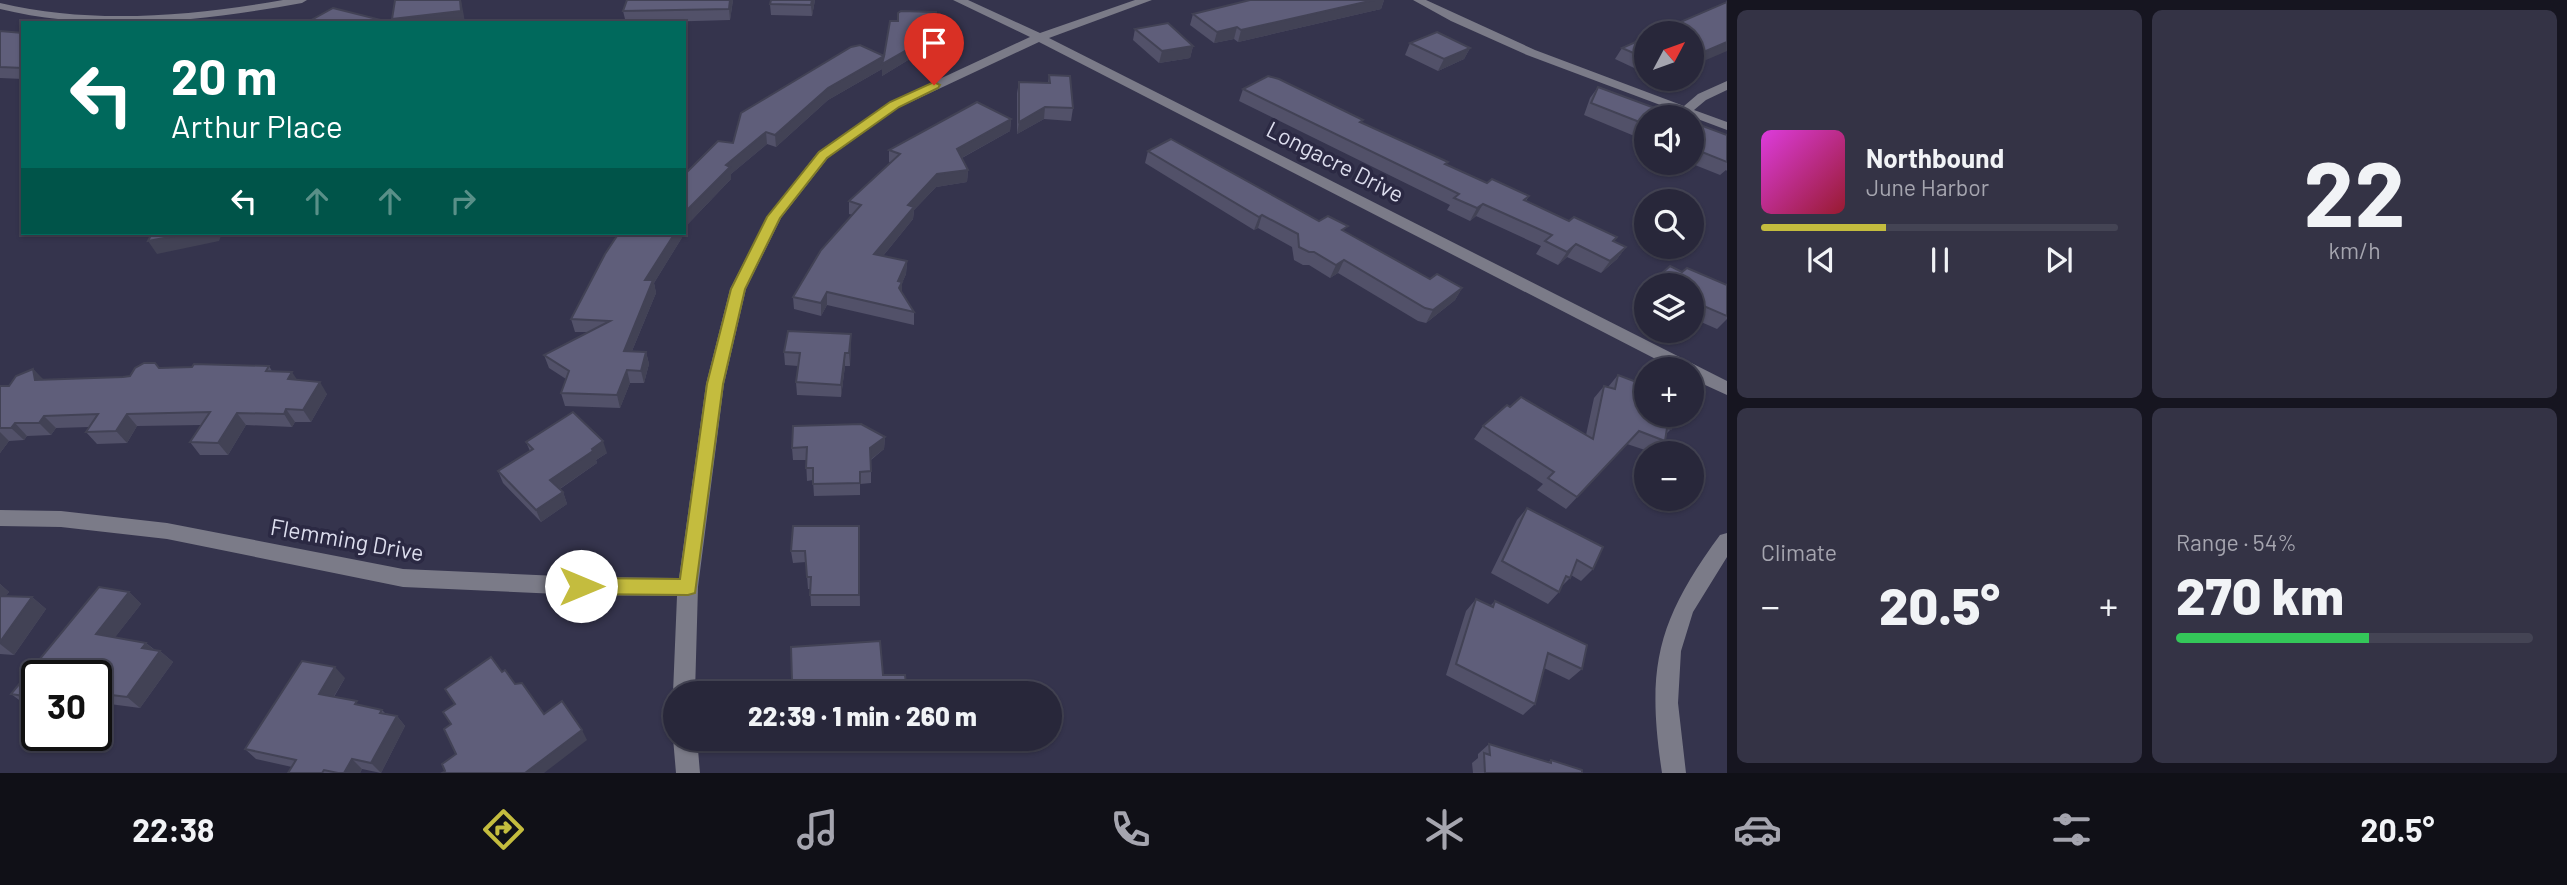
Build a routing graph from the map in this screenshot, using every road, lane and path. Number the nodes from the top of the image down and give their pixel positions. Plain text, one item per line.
1 (302, 0) edge
2 (958, 0) edge
3 (1147, 0) edge
4 (1418, 0) edge
5 (0, 6) edge
6 (241, 9) junction
7 (238, 21) edge
8 (1038, 38) junction
9 (1727, 85) edge
10 (1673, 105) edge
11 (1692, 105) edge
12 (1704, 117) edge
13 (1727, 126) edge
14 (1664, 357) edge
15 (1704, 377) edge
16 (1727, 389) edge
17 (0, 517) edge
18 (1727, 541) edge
19 (688, 587) junction
20 (684, 681) edge
21 (686, 751) edge
22 (688, 773) edge
23 (1674, 773) edge

1 - 6 street
2 - 8 street, Longacre Drive
3 - 8 street
4 - 10 street
5 - 6 street
6 - 7 street
8 - 14 street, Longacre Drive
8 - 19 street
9 - 11 street
12 - 13 street
15 - 16 street, Longacre Drive
17 - 19 street, Flemming Drive
18 - 23 street
19 - 20 street
21 - 22 street

